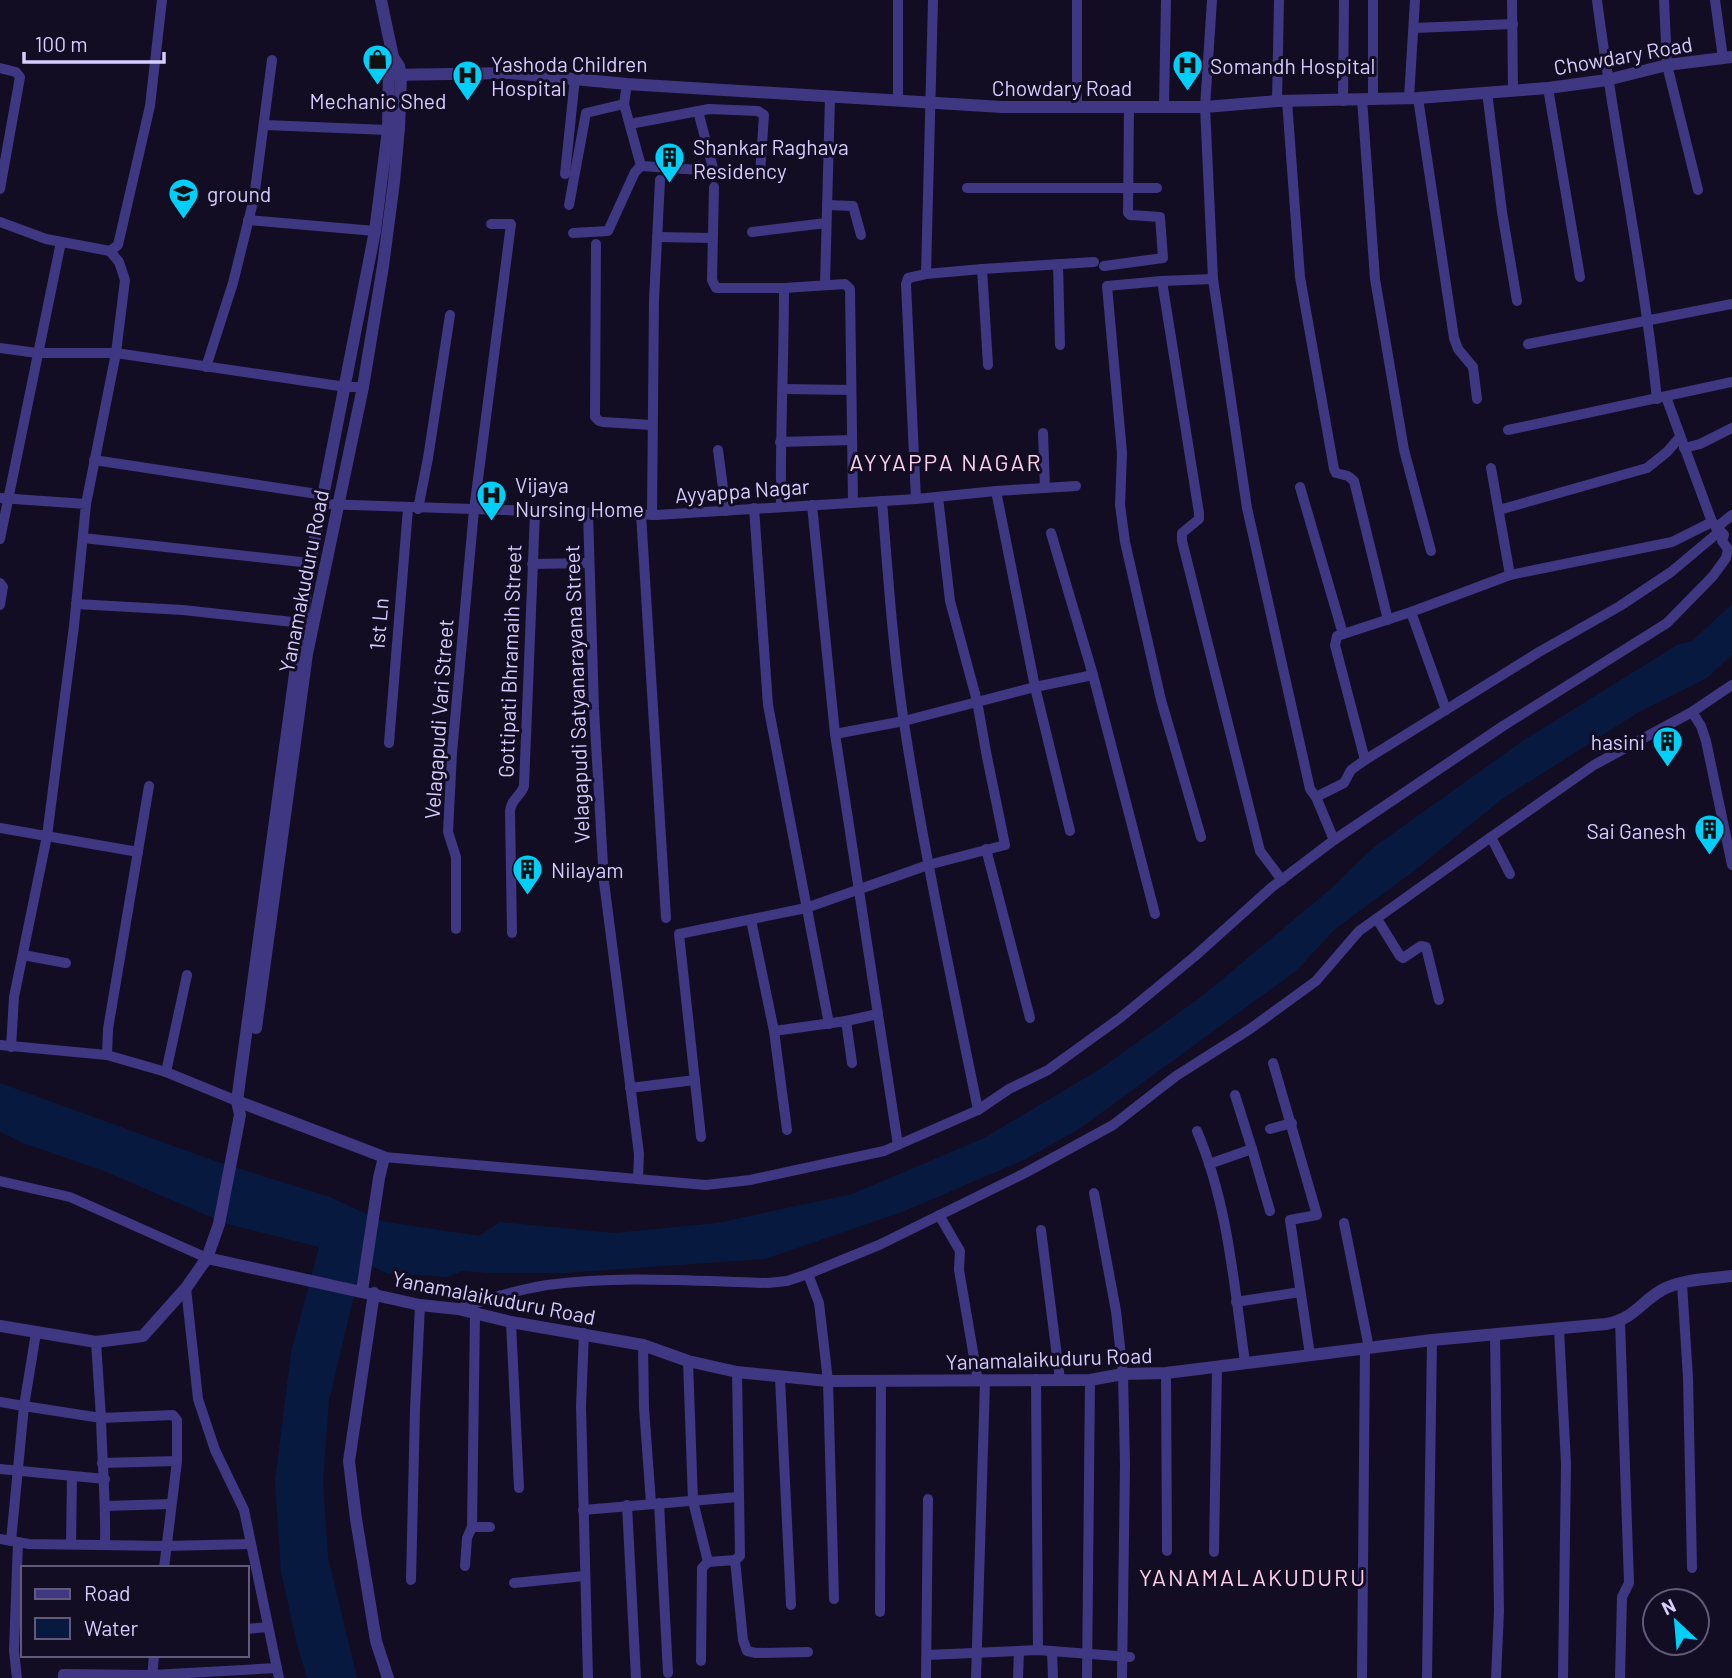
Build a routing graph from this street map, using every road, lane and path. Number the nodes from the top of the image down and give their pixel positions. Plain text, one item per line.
1 (162, 0) edge
2 (381, 0) edge
3 (898, 0) edge
4 (933, 0) edge
5 (1077, 0) edge
6 (1166, 0) edge
7 (1212, 0) edge
8 (1279, 0) edge
9 (1344, 0) edge
10 (1373, 0) edge
11 (1415, 0) edge
12 (1512, 0) edge
13 (1597, 0) edge
14 (1664, 0) edge
15 (1715, 0) edge
16 (1513, 24) junction
17 (1414, 28) junction
18 (1728, 58) edge
19 (272, 60) dead end
20 (1667, 65) junction
21 (0, 68) edge
22 (395, 75) junction
23 (575, 78) junction
24 (1607, 80) junction
25 (627, 84) junction
26 (1548, 88) junction
27 (710, 89) junction
28 (1513, 89) junction
29 (1487, 92) junction
30 (830, 97) junction
31 (1413, 98) junction
32 (1368, 99) junction
33 (898, 100) junction
34 (1282, 101) junction
35 (1343, 101) junction
36 (929, 103) junction
37 (624, 104) junction
38 (1077, 106) junction
39 (1129, 106) junction
40 (1164, 106) junction
41 (1205, 107) junction
42 (703, 110) junction
43 (630, 124) junction
44 (265, 125) junction
45 (388, 130) junction
46 (641, 166) junction
47 (714, 172) junction
48 (565, 174) dead end
49 (660, 180) dead end
50 (714, 187) dead end
51 (967, 188) dead end
52 (1157, 188) dead end
53 (0, 189) edge
54 (1128, 189) junction
55 (1698, 190) dead end
56 (569, 205) dead end
57 (827, 205) junction
58 (248, 220) junction
59 (0, 222) edge
60 (826, 223) junction
61 (491, 224) dead end
62 (375, 231) junction
63 (752, 232) dead end
64 (573, 233) dead end
65 (861, 235) dead end
66 (657, 237) junction
67 (712, 238) junction
68 (61, 242) junction
69 (596, 244) dead end
70 (110, 251) junction
71 (1058, 264) junction
72 (982, 269) junction
73 (926, 274) junction
74 (1580, 278) dead end
75 (1213, 279) junction
76 (1161, 281) junction
77 (825, 284) junction
78 (784, 288) junction
79 (1517, 301) dead end
80 (1732, 304) edge
81 (450, 314) dead end
82 (1649, 321) junction
83 (1528, 344) dead end
84 (1060, 345) dead end
85 (0, 348) edge
86 (37, 353) junction
87 (116, 353) junction
88 (988, 365) dead end
89 (206, 366) junction
90 (1732, 382) edge
91 (346, 387) junction
92 (363, 387) junction
93 (784, 389) junction
94 (851, 390) junction
95 (1661, 398) junction
96 (1477, 399) dead end
97 (653, 425) junction
98 (1732, 428) edge
99 (1508, 430) dead end
100 (1043, 433) dead end
101 (852, 440) junction
102 (780, 442) junction
103 (1682, 442) junction
104 (718, 450) dead end
105 (94, 460) junction
106 (1491, 468) dead end
107 (1076, 486) dead end
108 (1300, 487) dead end
109 (1045, 488) junction
110 (996, 491) junction
111 (938, 497) junction
112 (4, 498) edge
113 (916, 499) junction
114 (323, 500) junction
115 (882, 501) junction
116 (853, 503) junction
117 (86, 504) junction
118 (336, 505) junction
119 (812, 505) junction
120 (781, 506) junction
121 (754, 508) junction
122 (413, 509) junction
123 (474, 510) junction
124 (726, 510) junction
125 (1499, 510) junction
126 (535, 512) junction
127 (588, 513) junction
128 (646, 514) junction
129 (1732, 515) edge
130 (1720, 531) edge
131 (1051, 533) dead end
132 (83, 538) junction
133 (0, 539) edge
134 (1431, 551) dead end
135 (310, 563) junction
136 (589, 563) junction
137 (532, 564) junction
138 (1510, 575) junction
139 (1, 585) edge
140 (76, 604) junction
141 (0, 605) edge
142 (1411, 612) junction
143 (1388, 620) junction
144 (302, 623) junction
145 (1343, 634) junction
146 (1093, 675) junction
147 (1732, 685) edge
148 (1035, 687) junction
149 (977, 701) junction
150 (1446, 710) junction
151 (1692, 712) junction
152 (904, 721) junction
153 (835, 734) junction
154 (389, 743) dead end
155 (1365, 760) junction
156 (149, 786) dead end
157 (1316, 797) junction
158 (0, 828) edge
159 (1070, 831) dead end
160 (47, 836) junction
161 (1201, 837) dead end
162 (1491, 837) junction
163 (1334, 840) junction
164 (986, 849) junction
165 (138, 852) junction
166 (928, 865) junction
167 (1732, 865) edge
168 (1510, 874) dead end
169 (1282, 880) junction
170 (859, 890) junction
171 (806, 908) junction
172 (1156, 914) dead end
173 (666, 918) dead end
174 (1377, 919) junction
175 (751, 920) junction
176 (456, 929) dead end
177 (512, 933) dead end
178 (23, 955) junction
179 (66, 963) dead end
180 (187, 975) dead end
181 (1439, 1000) dead end
182 (878, 1014) junction
183 (1030, 1018) dead end
184 (846, 1021) junction
185 (829, 1024) junction
186 (774, 1031) junction
187 (6, 1046) edge
188 (107, 1055) junction
189 (852, 1063) dead end
190 (1273, 1063) dead end
191 (166, 1072) junction
192 (695, 1080) junction
193 (630, 1087) junction
194 (1235, 1095) dead end
195 (241, 1107) junction
196 (978, 1110) junction
197 (1292, 1123) junction
198 (787, 1129) dead end
199 (1270, 1129) dead end
200 (1197, 1131) dead end
201 (701, 1137) dead end
202 (898, 1145) junction
203 (1252, 1149) junction
204 (384, 1157) junction
205 (1209, 1164) junction
206 (638, 1178) junction
207 (0, 1181) edge
208 (1094, 1193) dead end
209 (1270, 1211) dead end
210 (939, 1215) junction
211 (1344, 1223) dead end
212 (1041, 1230) dead end
213 (207, 1258) junction
214 (808, 1274) junction
215 (1732, 1276) edge
216 (1682, 1284) junction
217 (186, 1288) junction
218 (363, 1292) junction
219 (1300, 1292) junction
220 (1236, 1302) junction
221 (420, 1305) junction
222 (458, 1309) junction
223 (475, 1314) junction
224 (1620, 1321) junction
225 (511, 1322) junction
226 (0, 1326) edge
227 (1559, 1329) junction
228 (36, 1333) junction
229 (584, 1333) junction
230 (1495, 1335) junction
231 (1432, 1340) junction
232 (96, 1342) junction
233 (643, 1345) junction
234 (1367, 1348) junction
235 (1310, 1354) junction
236 (688, 1361) junction
237 (1245, 1362) junction
238 (1217, 1366) junction
239 (737, 1372) junction
240 (1166, 1373) junction
241 (1123, 1374) junction
242 (780, 1378) junction
243 (1036, 1379) junction
244 (1060, 1380) junction
245 (1090, 1380) junction
246 (828, 1381) junction
247 (881, 1381) junction
248 (981, 1382) junction
249 (0, 1402) edge
250 (24, 1406) junction
251 (101, 1418) junction
252 (177, 1461) junction
253 (102, 1463) junction
254 (0, 1469) edge
255 (19, 1471) junction
256 (72, 1476) junction
257 (105, 1479) junction
258 (519, 1488) dead end
259 (738, 1497) junction
260 (928, 1499) dead end
261 (693, 1501) junction
262 (655, 1503) junction
263 (171, 1504) junction
264 (627, 1505) junction
265 (106, 1506) junction
266 (583, 1510) junction
267 (472, 1527) junction
268 (490, 1527) dead end
269 (10, 1541) edge
270 (71, 1544) junction
271 (251, 1544) junction
272 (105, 1545) junction
273 (166, 1546) junction
274 (1167, 1551) dead end
275 (1214, 1552) dead end
276 (736, 1560) junction
277 (708, 1562) junction
278 (164, 1566) edge
279 (466, 1566) dead end
280 (1692, 1568) dead end
281 (584, 1576) junction
282 (411, 1580) dead end
283 (252, 1583) edge
284 (514, 1583) dead end
285 (834, 1599) dead end
286 (791, 1605) dead end
287 (880, 1612) dead end
288 (268, 1627) junction
289 (248, 1629) edge
290 (1038, 1650) junction
291 (1019, 1651) junction
292 (1052, 1651) junction
293 (808, 1652) dead end
294 (978, 1653) junction
295 (1087, 1653) junction
296 (928, 1655) junction
297 (1126, 1656) junction
298 (154, 1657) edge
299 (701, 1661) dead end
300 (278, 1673) edge
301 (668, 1673) dead end
302 (152, 1676) edge
303 (18, 1678) edge
304 (62, 1678) edge
305 (388, 1678) edge
306 (588, 1678) edge
307 (636, 1678) edge
308 (926, 1678) edge
309 (976, 1678) edge
310 (1018, 1678) edge
311 (1052, 1678) edge
312 (1087, 1678) edge
313 (1122, 1678) edge
314 (1362, 1678) edge
315 (1427, 1678) edge
316 (1496, 1678) edge
317 (1563, 1678) edge
318 (1620, 1678) edge

1 - 70 street
2 - 22 street, Yanamakuduru Road
3 - 33 street
4 - 36 street
5 - 38 street
6 - 40 street
7 - 41 street
8 - 34 street
9 - 35 street
10 - 32 street
11 - 17 street
12 - 16 street
13 - 24 street
14 - 20 street
15 - 18 street
16 - 17 street
16 - 28 street
17 - 31 street
18 - 20 street, Chowdary Road
19 - 44 street
20 - 24 street, Chowdary Road
20 - 55 street
21 - 53 street
22 - 23 street, Chowdary Road
22 - 45 street, Yanamakuduru Road
22 - 92 street, Yanamakuduru Road
23 - 25 street, Chowdary Road
23 - 48 street
24 - 26 street, Chowdary Road
24 - 82 street
25 - 27 street, Chowdary Road
25 - 37 street
26 - 28 street, Chowdary Road
26 - 74 street
27 - 30 street, Chowdary Road
27 - 42 street
28 - 29 street, Chowdary Road
29 - 31 street, Chowdary Road
29 - 79 street
30 - 33 street, Chowdary Road
30 - 57 street
31 - 32 street, Chowdary Road
31 - 96 street
32 - 35 street, Chowdary Road
32 - 134 street
33 - 36 street, Chowdary Road
34 - 35 street, Chowdary Road
34 - 41 street, Chowdary Road
34 - 143 street
36 - 38 street, Chowdary Road
36 - 73 street
37 - 43 street
37 - 56 street
38 - 39 street, Chowdary Road
39 - 40 street, Chowdary Road
39 - 54 street
40 - 41 street, Chowdary Road
41 - 75 street
42 - 43 street
42 - 47 street
42 - 47 street
43 - 46 street
44 - 45 street
44 - 58 street
45 - 62 street, Yanamakuduru Road
46 - 47 street
46 - 64 street
49 - 66 street
50 - 67 street
51 - 54 street
52 - 54 street
54 - 71 street
57 - 60 street
57 - 65 street
58 - 62 street
58 - 89 street
59 - 68 street
60 - 63 street
60 - 77 street
61 - 123 street, Velagapudi Vari Street
62 - 91 street, Yanamakuduru Road
66 - 67 street
66 - 97 street
67 - 78 street
68 - 70 street
68 - 86 street
69 - 97 street
70 - 87 street
71 - 72 street
71 - 84 street
72 - 73 street
72 - 88 street
73 - 113 street
75 - 76 street
75 - 157 street
76 - 161 street
76 - 169 street
77 - 78 street
77 - 94 street
78 - 93 street
80 - 82 street
81 - 122 street, 1st Ln
82 - 83 street
82 - 95 street
85 - 86 street
86 - 87 street
86 - 112 street
87 - 89 street
87 - 105 street
89 - 91 street
90 - 95 street
91 - 92 street
91 - 114 street, Yanamakuduru Road
92 - 118 street, Yanamakuduru Road
93 - 94 street
93 - 102 street
94 - 101 street
95 - 99 street
95 - 103 street
97 - 128 street
98 - 103 street
100 - 109 street
101 - 102 street
101 - 116 street
102 - 120 street
103 - 125 street
103 - 130 street
104 - 124 street
105 - 114 street, Ayyappa Nagar
105 - 117 street
106 - 125 street
107 - 109 street, Ayyappa Nagar
108 - 145 street
109 - 110 street, Ayyappa Nagar
110 - 111 street, Ayyappa Nagar
110 - 148 street
111 - 113 street, Ayyappa Nagar
111 - 149 street
112 - 117 street
112 - 133 street
113 - 115 street, Ayyappa Nagar
114 - 118 street, Ayyappa Nagar
114 - 135 street, Yanamakuduru Road
115 - 116 street, Ayyappa Nagar
115 - 152 street
116 - 119 street, Ayyappa Nagar
117 - 132 street
118 - 122 street, Ayyappa Nagar
118 - 195 street, Yanamakuduru Road
119 - 120 street, Ayyappa Nagar
119 - 153 street
120 - 121 street, Ayyappa Nagar
121 - 124 street, Ayyappa Nagar
121 - 171 street
122 - 123 street, Ayyappa Nagar
122 - 154 street, 1st Ln
123 - 126 street, Ayyappa Nagar
123 - 176 street, Velagapudi Vari Street
124 - 128 street, Ayyappa Nagar
125 - 138 street
126 - 127 street, Ayyappa Nagar
126 - 137 street, Gottipati Bhramaih Street
127 - 128 street, Ayyappa Nagar
127 - 136 street, Velagapudi Satyanarayana Street
128 - 173 street
129 - 130 street
130 - 138 street
130 - 150 street
130 - 163 street
131 - 146 street
132 - 135 street
132 - 140 street
135 - 144 street, Yanamakuduru Road
136 - 137 street
136 - 193 street, Velagapudi Satyanarayana Street
137 - 177 street, Gottipati Bhramaih Street
138 - 142 street
139 - 141 street
140 - 144 street
140 - 160 street
142 - 143 street
142 - 150 street
143 - 145 street
144 - 195 street, Yanamakuduru Road
145 - 155 street
146 - 148 street
146 - 172 street
147 - 151 street
148 - 149 street
148 - 159 street
149 - 152 street
149 - 164 street
150 - 155 street
151 - 162 street
151 - 167 street
152 - 153 street
152 - 166 street
153 - 170 street
155 - 157 street
156 - 165 street
157 - 163 street
158 - 160 street
160 - 165 street
160 - 178 street
162 - 168 street
162 - 174 street
163 - 169 street
164 - 166 street
164 - 183 street
165 - 188 street
166 - 170 street
166 - 196 street
169 - 196 street
170 - 171 street
170 - 182 street
171 - 175 street
171 - 185 street
174 - 181 street
174 - 210 street
175 - 186 street
175 - 192 street
178 - 179 street
178 - 187 street
180 - 191 street
182 - 184 street
182 - 202 street
184 - 185 street
184 - 189 street
185 - 186 street
186 - 198 street
187 - 188 street
188 - 191 street
190 - 197 street
191 - 195 street
192 - 193 street
192 - 201 street
193 - 206 street, Velagapudi Satyanarayana Street
194 - 203 street
195 - 204 street
195 - 213 street
196 - 202 street
197 - 199 street
197 - 219 street
200 - 205 street
202 - 206 street
203 - 205 street
203 - 209 street
204 - 206 street
204 - 218 street
205 - 220 street
207 - 213 street
208 - 241 street
210 - 214 street
210 - 248 street
211 - 234 street
212 - 244 street
213 - 217 street
213 - 218 street, Yanamalaikuduru Road
214 - 222 street
214 - 246 street
215 - 216 street, Yanamalaikuduru Road
216 - 224 street, Yanamalaikuduru Road
216 - 280 street
217 - 232 street
217 - 271 street
218 - 221 street, Yanamalaikuduru Road
218 - 305 street
219 - 220 street
219 - 235 street
220 - 237 street
221 - 222 street, Yanamalaikuduru Road
221 - 282 street
222 - 223 street, Yanamalaikuduru Road
223 - 225 street, Yanamalaikuduru Road
223 - 267 street
224 - 227 street, Yanamalaikuduru Road
224 - 318 street
225 - 229 street, Yanamalaikuduru Road
225 - 258 street
226 - 228 street
227 - 230 street, Yanamalaikuduru Road
227 - 317 street
228 - 232 street
228 - 250 street
229 - 233 street, Yanamalaikuduru Road
229 - 266 street
230 - 231 street, Yanamalaikuduru Road
230 - 316 street
231 - 234 street, Yanamalaikuduru Road
231 - 315 street
232 - 251 street
233 - 236 street, Yanamalaikuduru Road
233 - 262 street
234 - 235 street, Yanamalaikuduru Road
234 - 314 street
235 - 237 street, Yanamalaikuduru Road
236 - 239 street, Yanamalaikuduru Road
236 - 261 street
237 - 238 street, Yanamalaikuduru Road
238 - 240 street, Yanamalaikuduru Road
238 - 275 street
239 - 242 street, Yanamalaikuduru Road
239 - 259 street
240 - 241 street, Yanamalaikuduru Road
240 - 274 street
241 - 245 street, Yanamalaikuduru Road
241 - 297 street
242 - 246 street, Yanamalaikuduru Road
242 - 286 street
243 - 244 street, Yanamalaikuduru Road
243 - 248 street, Yanamalaikuduru Road
243 - 290 street
244 - 245 street, Yanamalaikuduru Road
245 - 295 street
246 - 247 street, Yanamalaikuduru Road
246 - 285 street
247 - 248 street, Yanamalaikuduru Road
247 - 287 street
248 - 294 street
249 - 250 street
250 - 251 street
250 - 255 street
251 - 252 street
251 - 253 street
252 - 253 street
252 - 263 street
253 - 257 street
254 - 255 street
255 - 256 street
255 - 269 street
256 - 257 street
256 - 270 street
257 - 265 street
259 - 261 street
259 - 276 street
260 - 296 street
261 - 262 street
261 - 277 street
262 - 264 street
262 - 301 street
263 - 265 street
263 - 273 street
264 - 266 street
264 - 307 street
265 - 272 street
266 - 281 street
267 - 268 street
267 - 279 street
269 - 270 street
269 - 303 street
270 - 272 street
271 - 273 street
271 - 283 street
272 - 273 street
273 - 278 street
276 - 277 street
276 - 293 street
277 - 299 street
281 - 284 street
281 - 306 street
283 - 288 street
288 - 289 street
288 - 300 street
290 - 291 street
290 - 292 street
291 - 294 street
291 - 310 street
292 - 295 street
292 - 311 street
294 - 296 street
294 - 309 street
295 - 297 street
295 - 312 street
296 - 308 street
297 - 313 street
298 - 302 street
300 - 302 street
302 - 304 street

